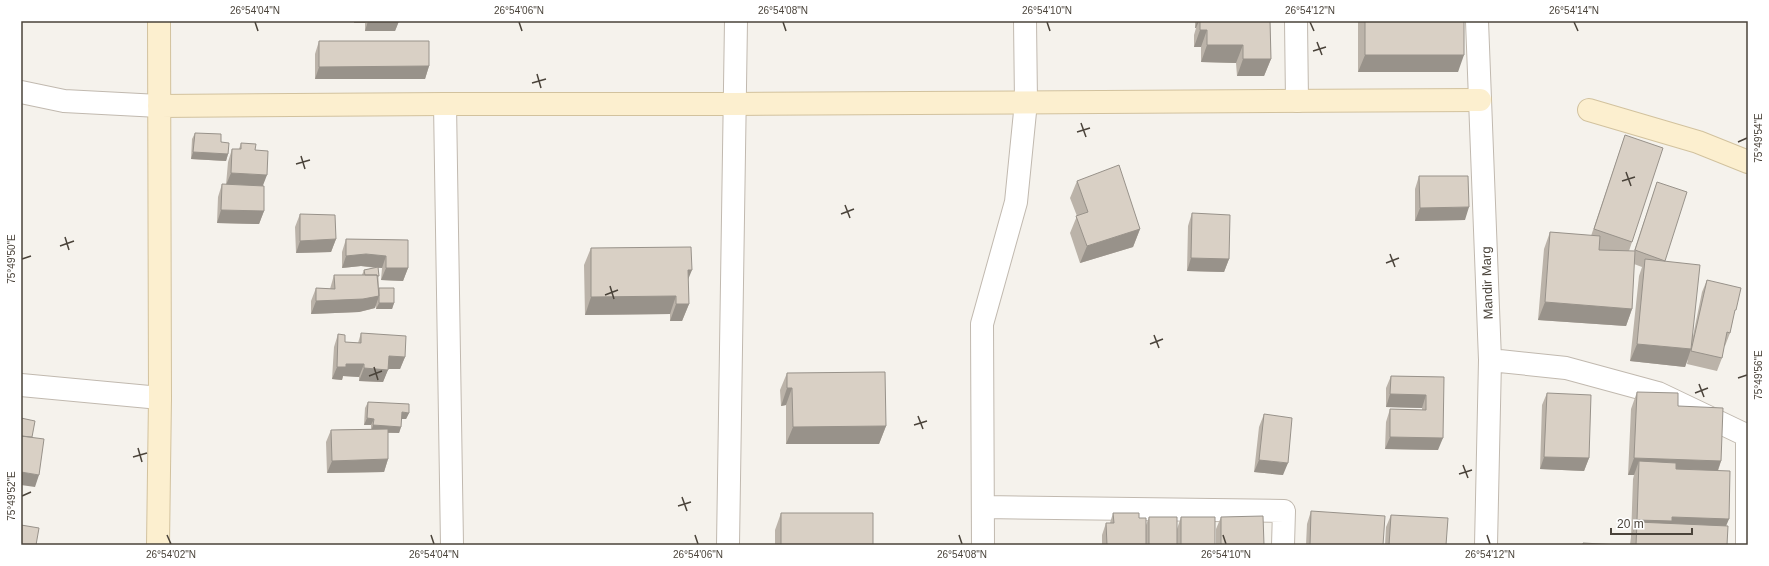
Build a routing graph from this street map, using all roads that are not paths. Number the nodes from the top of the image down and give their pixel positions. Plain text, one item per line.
1 (159, 21) edge
2 (736, 21) edge
3 (1025, 21) edge
4 (1296, 21) edge
5 (1477, 21) edge
6 (21, 92) edge
7 (1480, 100) junction
8 (1297, 101) junction
9 (1026, 102) junction
10 (445, 104) junction
11 (733, 104) junction
12 (159, 106) junction
13 (1589, 110) dead end
14 (1748, 162) edge
15 (1490, 360) junction
16 (21, 385) edge
17 (160, 398) junction
18 (1748, 436) edge
19 (983, 507) junction
20 (158, 545) edge
21 (452, 545) edge
22 (728, 545) edge
23 (983, 545) edge
24 (1284, 545) edge
25 (1486, 545) edge
26 (1747, 545) edge

1 - 12 street
2 - 11 street
3 - 9 street
4 - 8 street
5 - 7 street, Mandir Marg
6 - 12 street
7 - 8 street
7 - 15 street, Mandir Marg
8 - 9 street
9 - 11 street
9 - 19 street
10 - 11 street
10 - 12 street
10 - 21 street
11 - 22 street
12 - 17 street
13 - 14 street
15 - 18 street
15 - 25 street, Mandir Marg
16 - 17 street
17 - 20 street
18 - 26 street
19 - 23 street
19 - 24 street

